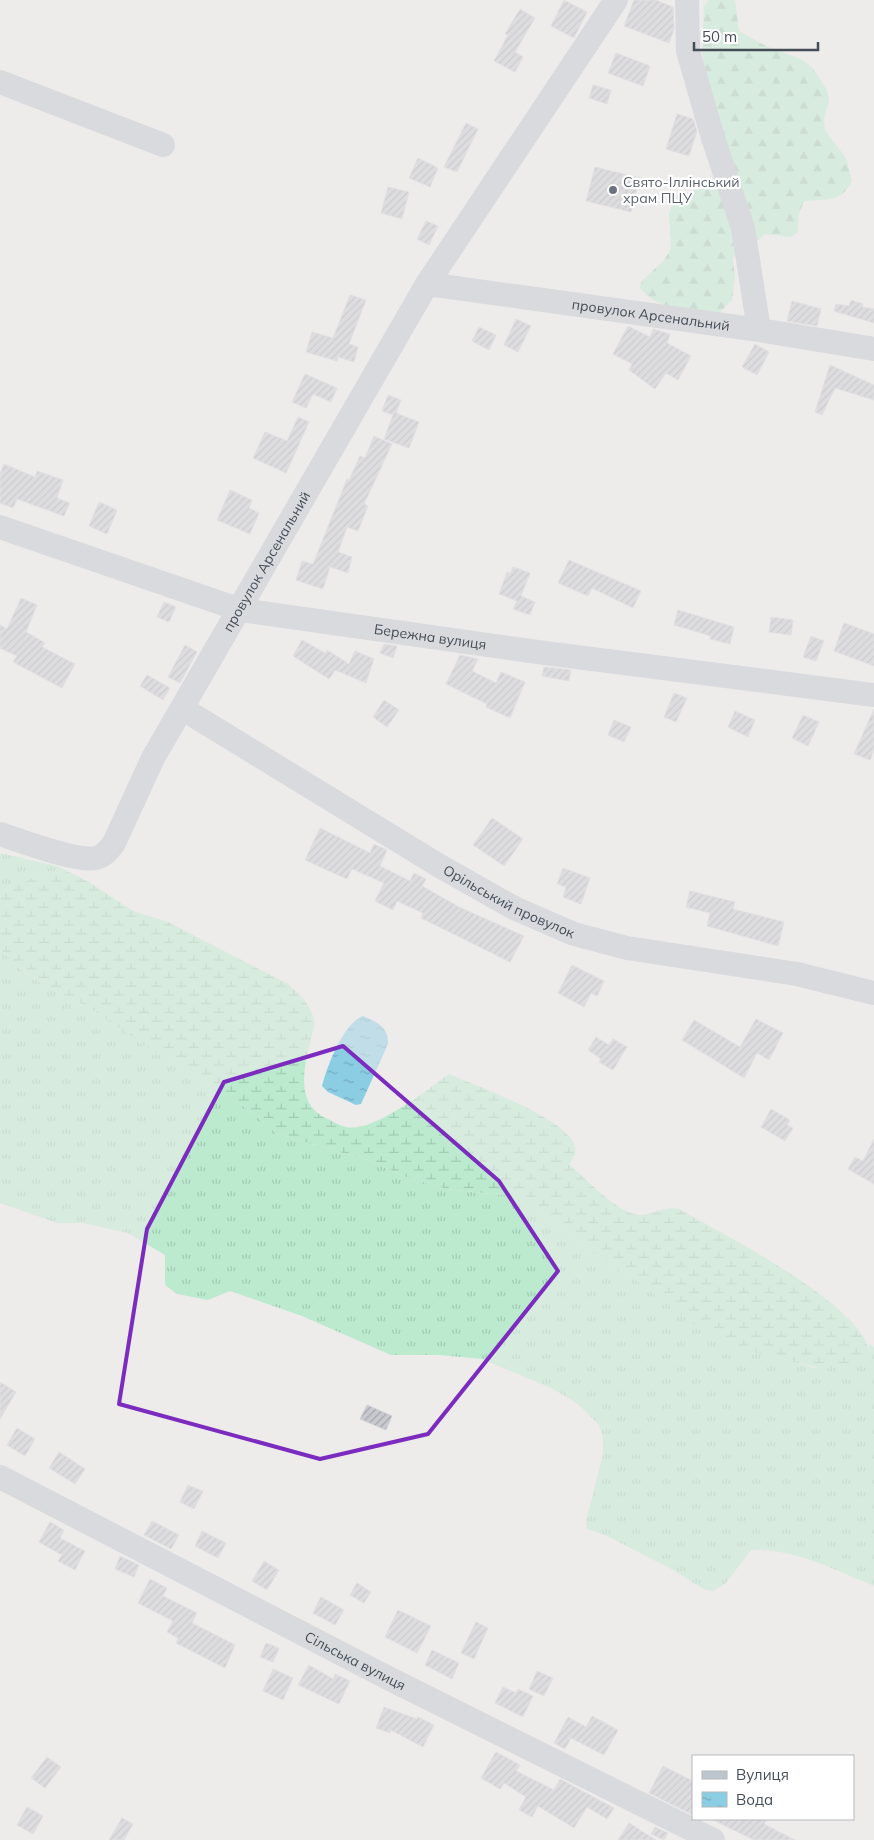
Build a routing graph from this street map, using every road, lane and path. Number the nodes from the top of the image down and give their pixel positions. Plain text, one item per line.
1 (616, 0) edge
2 (687, 0) edge
3 (0, 82) edge
4 (163, 145) dead end
5 (427, 284) junction
6 (759, 330) junction
7 (874, 349) edge
8 (0, 527) edge
9 (241, 610) junction
10 (874, 694) edge
11 (183, 709) junction
12 (0, 834) edge
13 (874, 993) edge
14 (0, 1478) edge
15 (713, 1840) edge

1 - 5 street, провулок Арсенальний
2 - 6 street
3 - 4 street
5 - 6 street, провулок Арсенальний
5 - 9 street, провулок Арсенальний
6 - 7 street, провулок Арсенальний
8 - 9 street, Бережна вулиця
9 - 10 street, Бережна вулиця
9 - 11 street, провулок Арсенальний
11 - 12 street, провулок Арсенальний
11 - 13 street, Орільський провулок
14 - 15 street, Сільська вулиця

